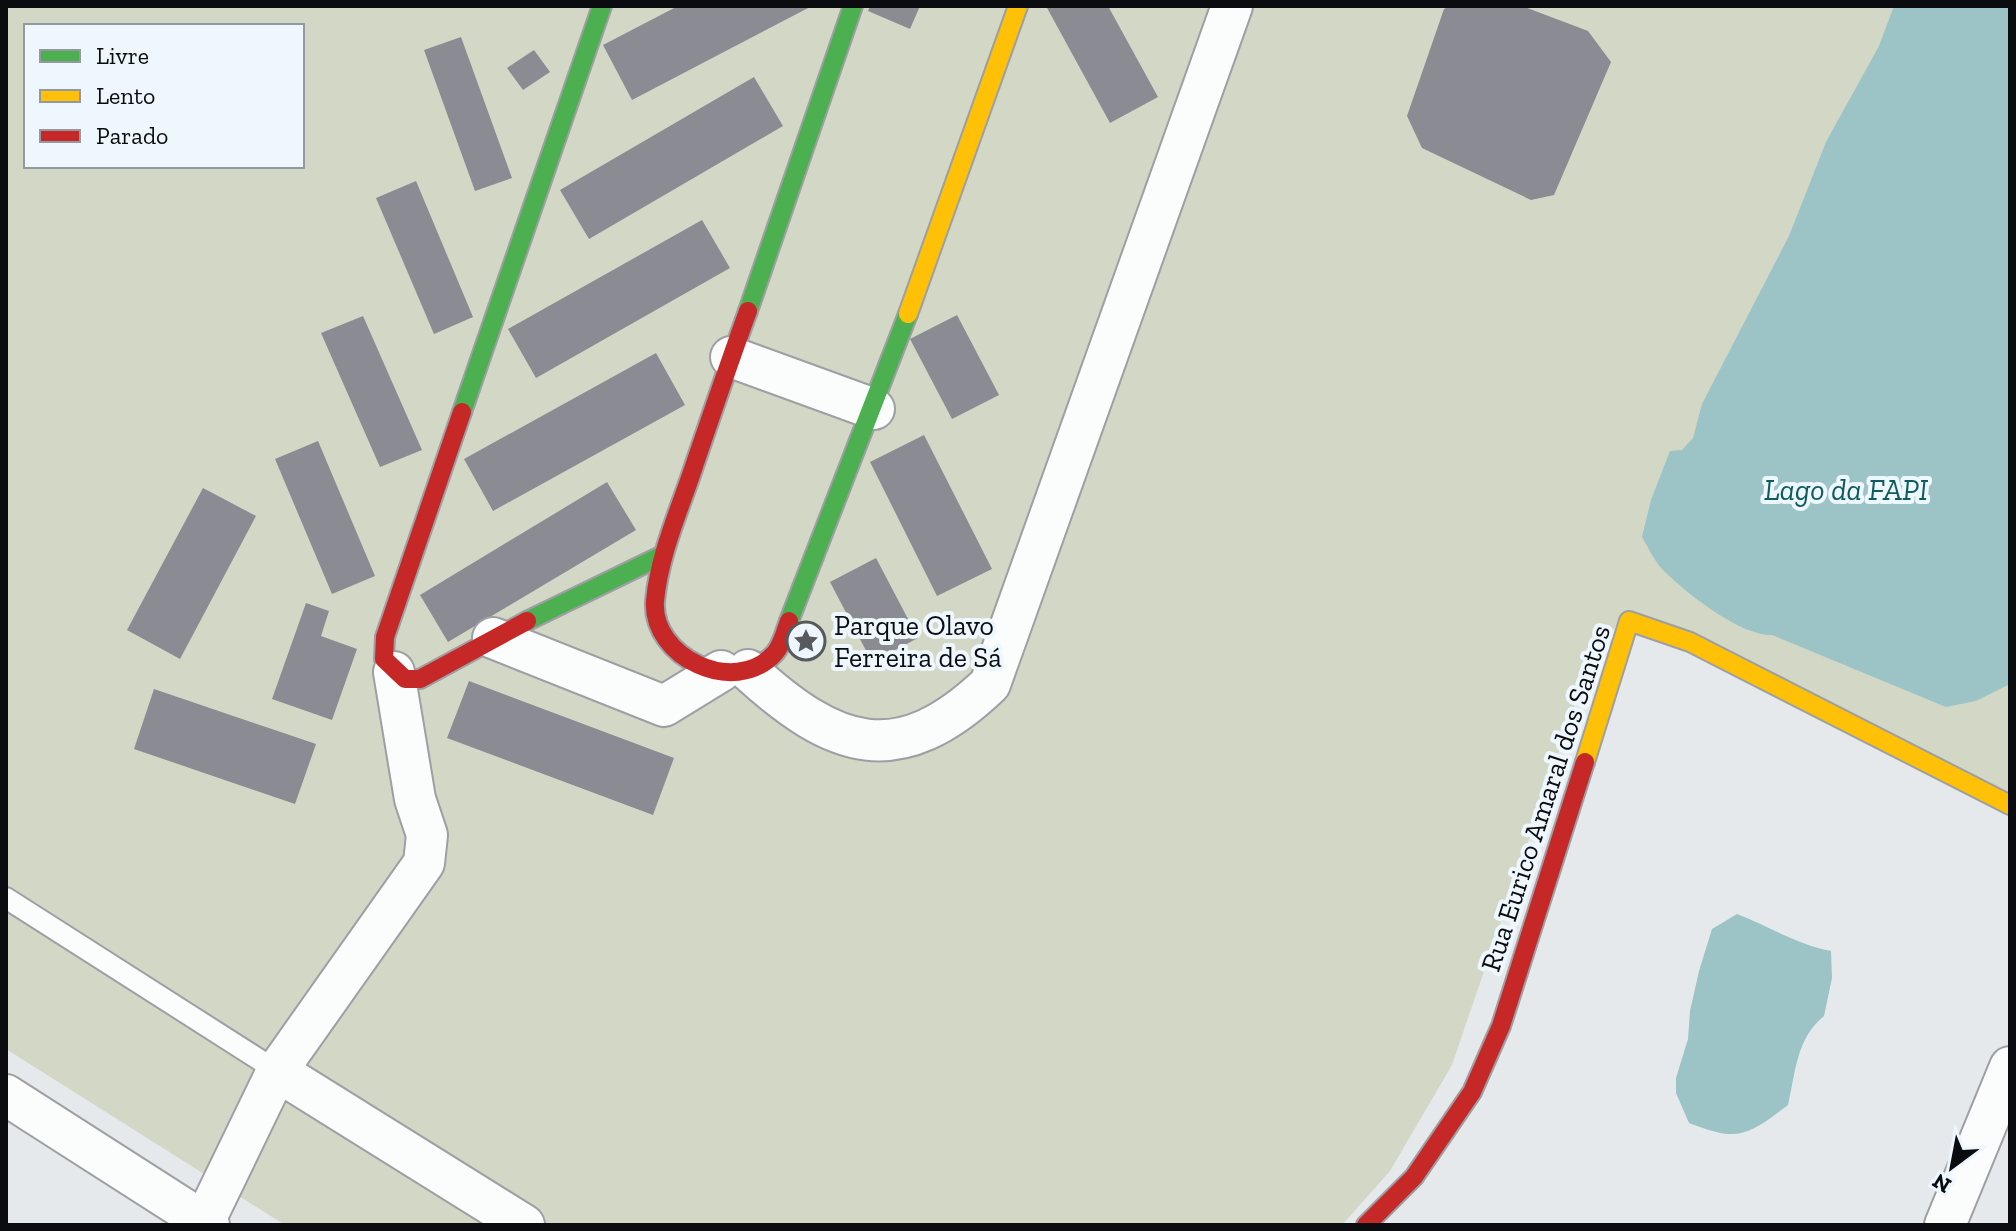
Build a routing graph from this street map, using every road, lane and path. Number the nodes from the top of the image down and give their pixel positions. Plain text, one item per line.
1 (602, 6) edge
2 (853, 6) edge
3 (1018, 6) edge
4 (1232, 11) edge
5 (731, 357) junction
6 (874, 409) junction
7 (663, 555) junction
8 (493, 638) junction
9 (734, 670) junction
10 (394, 672) junction
11 (2010, 805) edge
12 (6, 898) edge
13 (2010, 1067) edge
14 (277, 1071) junction
15 (6, 1095) edge
16 (206, 1224) edge
17 (524, 1225) edge
18 (1366, 1225) edge
19 (1945, 1225) edge

1 - 10 street
2 - 5 street
3 - 6 street
4 - 9 street
5 - 6 street
5 - 7 street
6 - 9 street
7 - 8 street
7 - 9 street
8 - 9 street
8 - 10 street
10 - 14 street
11 - 18 street, Rua Eurico Amaral dos Santos
12 - 14 lane
13 - 19 street
14 - 16 street
14 - 17 street
15 - 16 street

